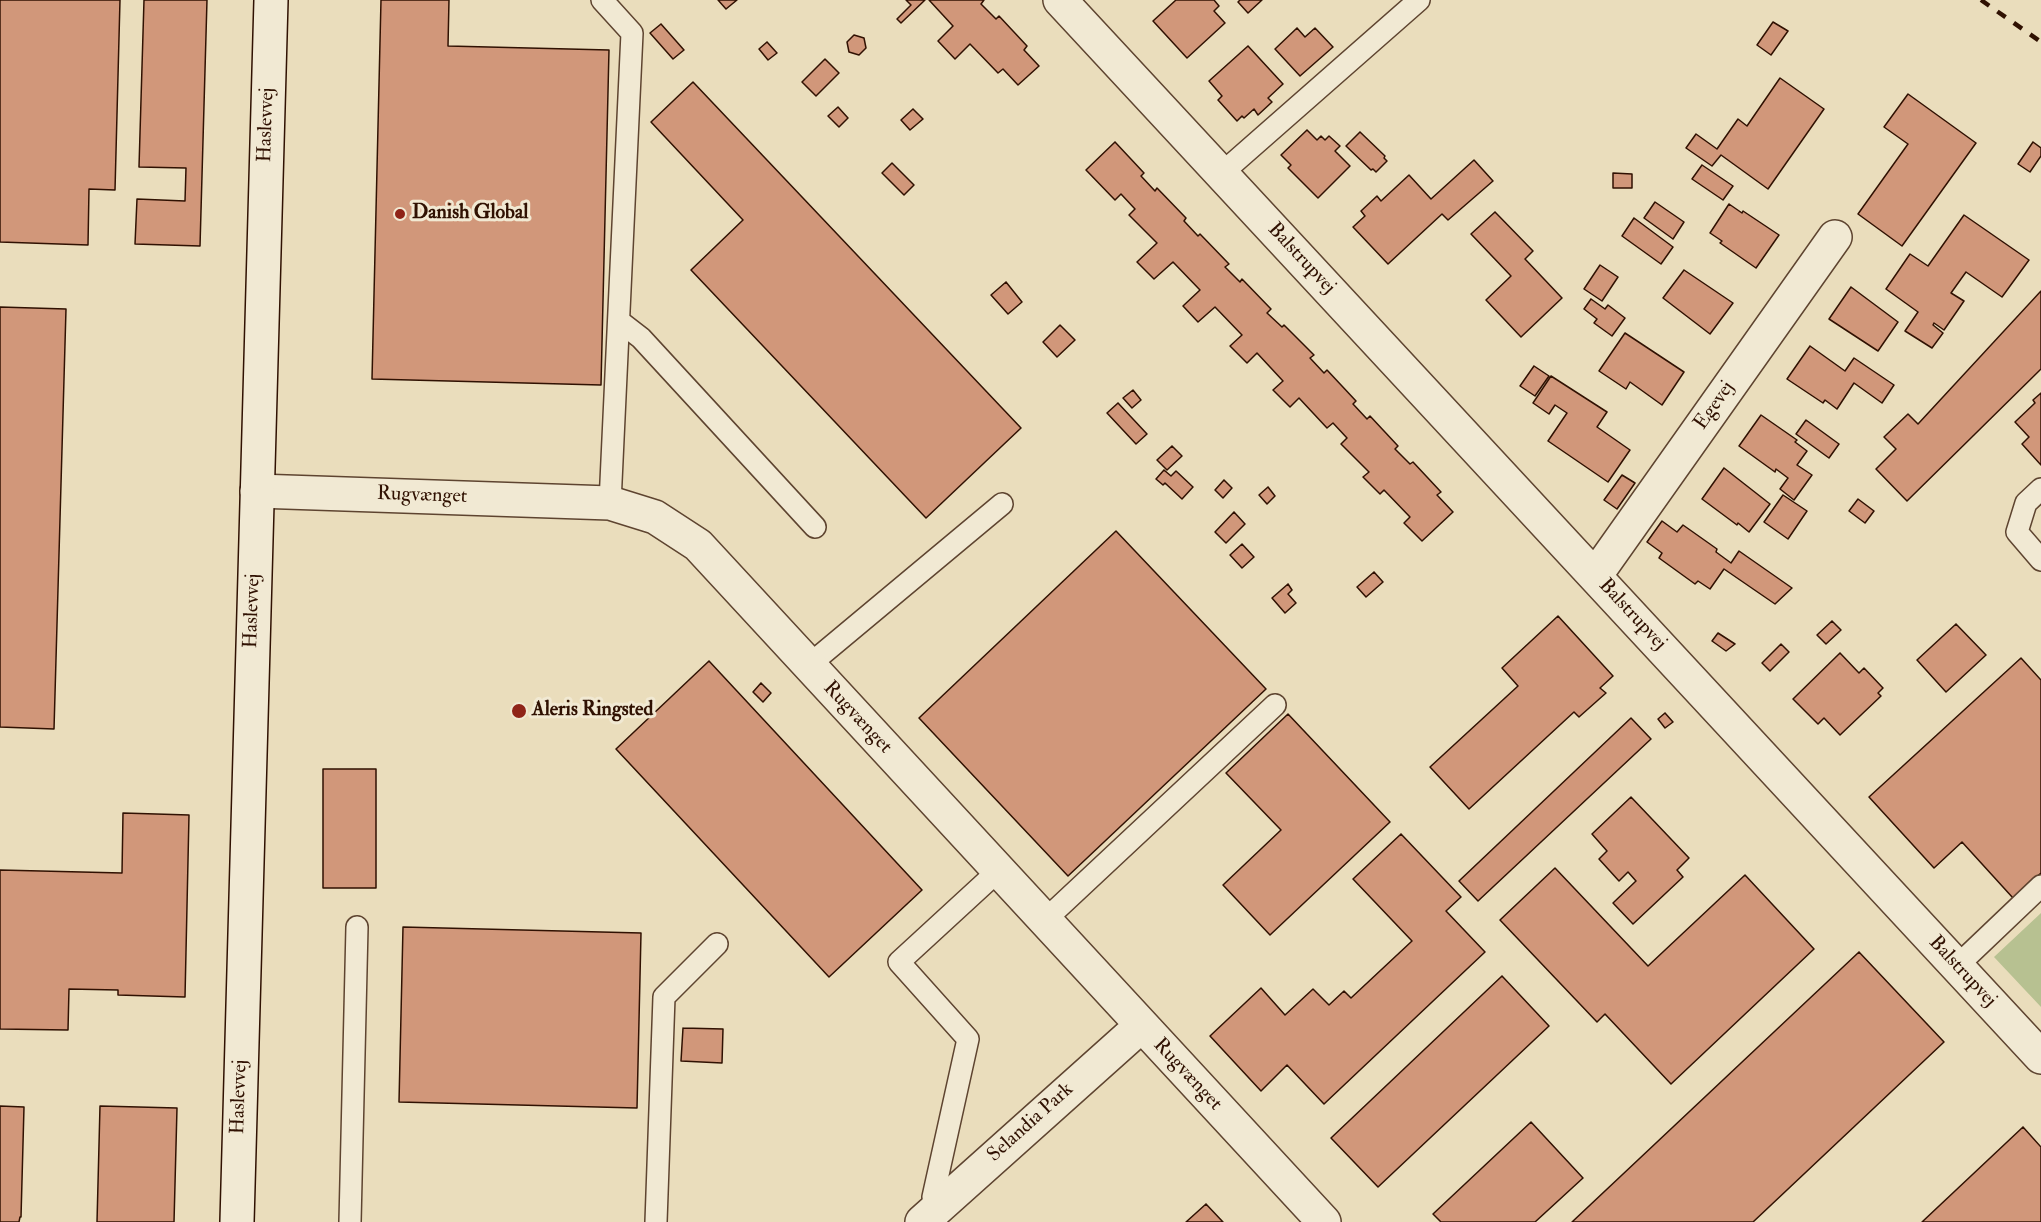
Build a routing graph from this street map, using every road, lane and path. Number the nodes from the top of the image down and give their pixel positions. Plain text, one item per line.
1 (271, 0) edge
2 (602, 0) edge
3 (1060, 0) edge
4 (1419, 0) edge
5 (1221, 174) junction
6 (1834, 237) dead end
7 (619, 321) junction
8 (2041, 489) edge
9 (257, 491) junction
10 (610, 503) junction
11 (1002, 504) dead end
12 (815, 527) dead end
13 (2041, 560) edge
14 (1595, 576) junction
15 (809, 665) junction
16 (1275, 705) dead end
17 (998, 871) junction
18 (2041, 886) edge
19 (1044, 921) junction
20 (357, 927) dead end
21 (717, 944) dead end
22 (1957, 966) junction
23 (1141, 1026) junction
24 (2041, 1057) edge
25 (928, 1210) edge
26 (237, 1222) edge
27 (350, 1222) edge
28 (656, 1222) edge
29 (1324, 1222) edge

1 - 9 street, Haslevvej
2 - 7 lane
3 - 5 street, Balstrupvej
4 - 5 lane
5 - 14 street, Balstrupvej
6 - 14 street, Egevej
7 - 10 lane
7 - 12 lane
8 - 13 lane
9 - 10 street, Rugvænget
9 - 26 street, Haslevvej
10 - 15 street, Rugvænget
11 - 15 lane
14 - 22 street, Balstrupvej
15 - 17 street, Rugvænget
16 - 19 lane
17 - 19 street, Rugvænget
17 - 25 lane
18 - 22 lane
19 - 23 street, Rugvænget
20 - 27 lane
21 - 28 lane
22 - 24 street, Balstrupvej
23 - 25 street, Selandia Park
23 - 29 street, Rugvænget

